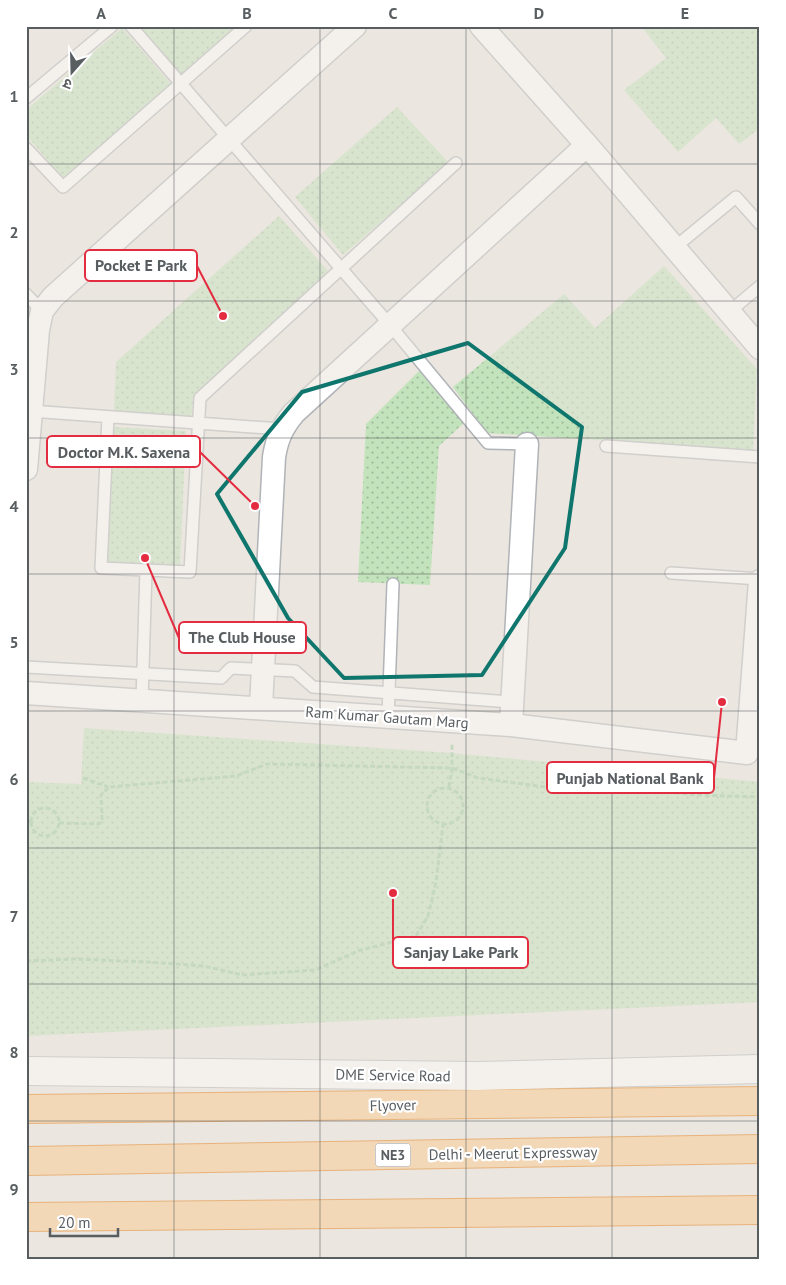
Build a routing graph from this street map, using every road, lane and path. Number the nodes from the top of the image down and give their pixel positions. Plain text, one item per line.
1 (112, 26) edge
2 (131, 26) edge
3 (246, 26) edge
4 (355, 26) edge
5 (481, 26) edge
6 (181, 84) junction
7 (26, 98) edge
8 (229, 139) junction
9 (587, 145) junction
10 (26, 148) edge
11 (456, 162) dead end
12 (760, 224) edge
13 (674, 248) junction
14 (341, 268) junction
15 (760, 286) edge
16 (26, 294) edge
17 (42, 311) junction
18 (729, 312) junction
19 (390, 325) junction
20 (760, 348) edge
21 (29, 415) edge
22 (108, 417) junction
23 (197, 423) junction
24 (282, 429) junction
25 (527, 444) joint
26 (606, 446) dead end
27 (760, 458) edge
28 (26, 469) edge
29 (146, 570) junction
30 (671, 573) dead end
31 (760, 580) edge
32 (393, 584) dead end
33 (26, 667) edge
34 (262, 670) junction
35 (142, 674) junction
36 (26, 693) edge
37 (389, 693) junction
38 (142, 700) junction
39 (512, 702) junction
40 (260, 707) junction
41 (388, 717) junction
42 (454, 722) junction
43 (511, 725) junction
44 (753, 753) edge
45 (452, 768) junction
46 (82, 778) dead end
47 (109, 787) junction
48 (449, 788) junction
49 (760, 797) edge
50 (26, 821) edge
51 (32, 821) junction
52 (59, 823) junction
53 (442, 825) junction
54 (26, 961) edge
55 (760, 1069) edge
56 (26, 1072) edge
57 (760, 1101) edge
58 (26, 1110) edge
59 (760, 1149) edge
60 (26, 1161) edge
61 (760, 1210) edge
62 (26, 1217) edge

1 - 7 lane
2 - 6 lane
3 - 6 lane
4 - 8 street
5 - 9 street
6 - 8 lane
6 - 10 lane
8 - 14 lane
8 - 17 street
9 - 13 street
9 - 19 street
11 - 14 lane
12 - 13 lane
13 - 18 street
14 - 19 lane
14 - 23 lane
15 - 18 lane
16 - 17 lane
17 - 21 street
18 - 20 street
19 - 24 street
19 - 25 lane
21 - 22 lane
21 - 28 street
22 - 23 lane
22 - 29 lane
23 - 24 lane
23 - 29 lane
24 - 34 street
25 - 39 street
26 - 27 lane
29 - 35 lane
30 - 31 lane
31 - 44 street
32 - 37 lane
33 - 35 lane
34 - 35 lane
34 - 37 lane
34 - 40 street
35 - 38 lane
36 - 38 street, Ram Kumar Gautam Marg
37 - 39 lane
37 - 41 lane
38 - 40 street, Ram Kumar Gautam Marg
39 - 43 street
40 - 41 street, Ram Kumar Gautam Marg
41 - 42 street, Ram Kumar Gautam Marg
42 - 43 street, Ram Kumar Gautam Marg
42 - 45 path
43 - 44 street, Ram Kumar Gautam Marg
45 - 47 path
45 - 48 path
45 - 49 path
46 - 47 path
47 - 52 path
48 - 53 path
48 - 53 path
50 - 51 path
51 - 52 path
51 - 52 path
53 - 54 path
55 - 56 street, DME Service Road
57 - 58 highway, Flyover
59 - 60 highway, Delhi - Meerut Expressway / NE3
61 - 62 highway

